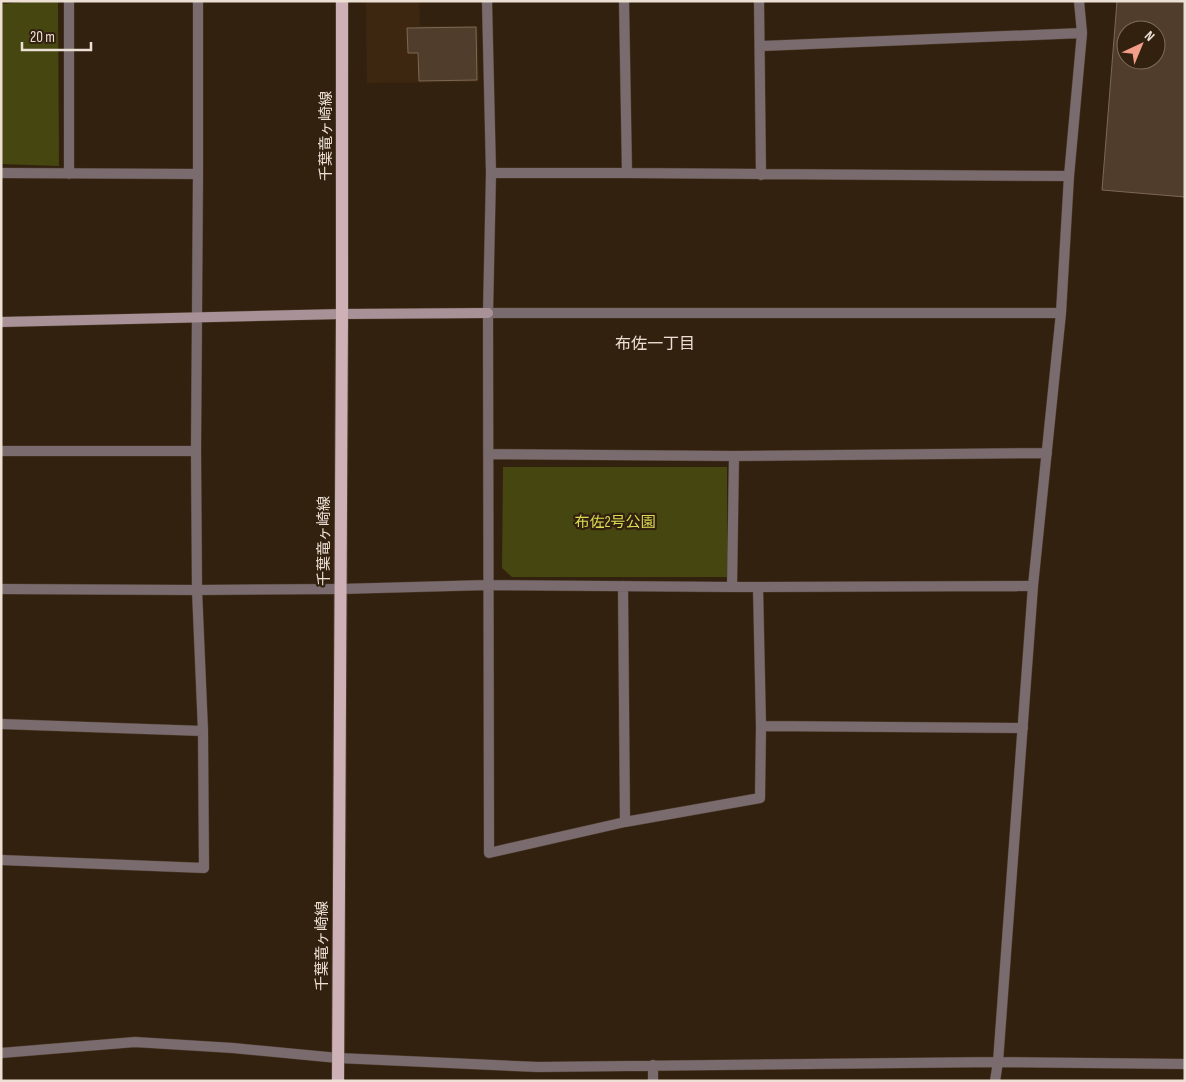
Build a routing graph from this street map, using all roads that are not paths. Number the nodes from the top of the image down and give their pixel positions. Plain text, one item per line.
1 (68, 1) edge
2 (198, 1) edge
3 (342, 1) edge
4 (487, 1) edge
5 (624, 1) edge
6 (759, 1) edge
7 (1079, 1) edge
8 (1082, 33) junction
9 (760, 46) junction
10 (1, 173) edge
11 (627, 173) junction
12 (69, 174) junction
13 (198, 174) junction
14 (491, 174) junction
15 (761, 174) junction
16 (1069, 176) junction
17 (488, 313) junction
18 (1061, 313) junction
19 (342, 314) junction
20 (197, 318) junction
21 (1, 322) edge
22 (1, 451) edge
23 (196, 451) junction
24 (1047, 453) junction
25 (489, 454) junction
26 (734, 456) junction
27 (488, 585) junction
28 (623, 586) junction
29 (1033, 586) junction
30 (758, 587) junction
31 (732, 588) junction
32 (1, 589) edge
33 (340, 589) junction
34 (197, 590) junction
35 (1, 724) edge
36 (761, 726) junction
37 (1022, 728) junction
38 (204, 730) junction
39 (625, 822) junction
40 (1, 860) edge
41 (1, 1053) edge
42 (338, 1058) junction
43 (998, 1062) junction
44 (1185, 1064) edge
45 (653, 1065) junction
46 (338, 1081) edge
47 (653, 1081) edge
48 (995, 1081) edge

1 - 12 street
2 - 13 street
3 - 19 main road, 千葉竜ヶ崎線
4 - 14 street
5 - 11 street
6 - 9 street
7 - 8 street
8 - 9 street
8 - 16 street
9 - 15 street
10 - 12 street
11 - 14 street
11 - 15 street
12 - 13 street
13 - 20 street
14 - 17 street
15 - 16 street
16 - 18 street
17 - 18 street
17 - 19 street
17 - 25 street
18 - 24 street
19 - 20 street
19 - 33 main road, 千葉竜ヶ崎線
20 - 21 street
20 - 23 street
22 - 23 street
23 - 34 street
24 - 26 street
24 - 29 street
25 - 26 street
25 - 27 street
26 - 31 street
27 - 28 street
27 - 33 street
27 - 39 street
28 - 31 street
28 - 39 street
29 - 30 street
29 - 37 street
30 - 31 street
30 - 36 street
32 - 34 street
33 - 34 street
33 - 42 main road, 千葉竜ヶ崎線
34 - 38 street
35 - 38 street
36 - 37 street
36 - 39 street
37 - 43 street
38 - 40 street
41 - 42 street
42 - 45 street
42 - 46 main road, 千葉竜ヶ崎線
43 - 44 street
43 - 45 street
43 - 48 street
45 - 47 street

